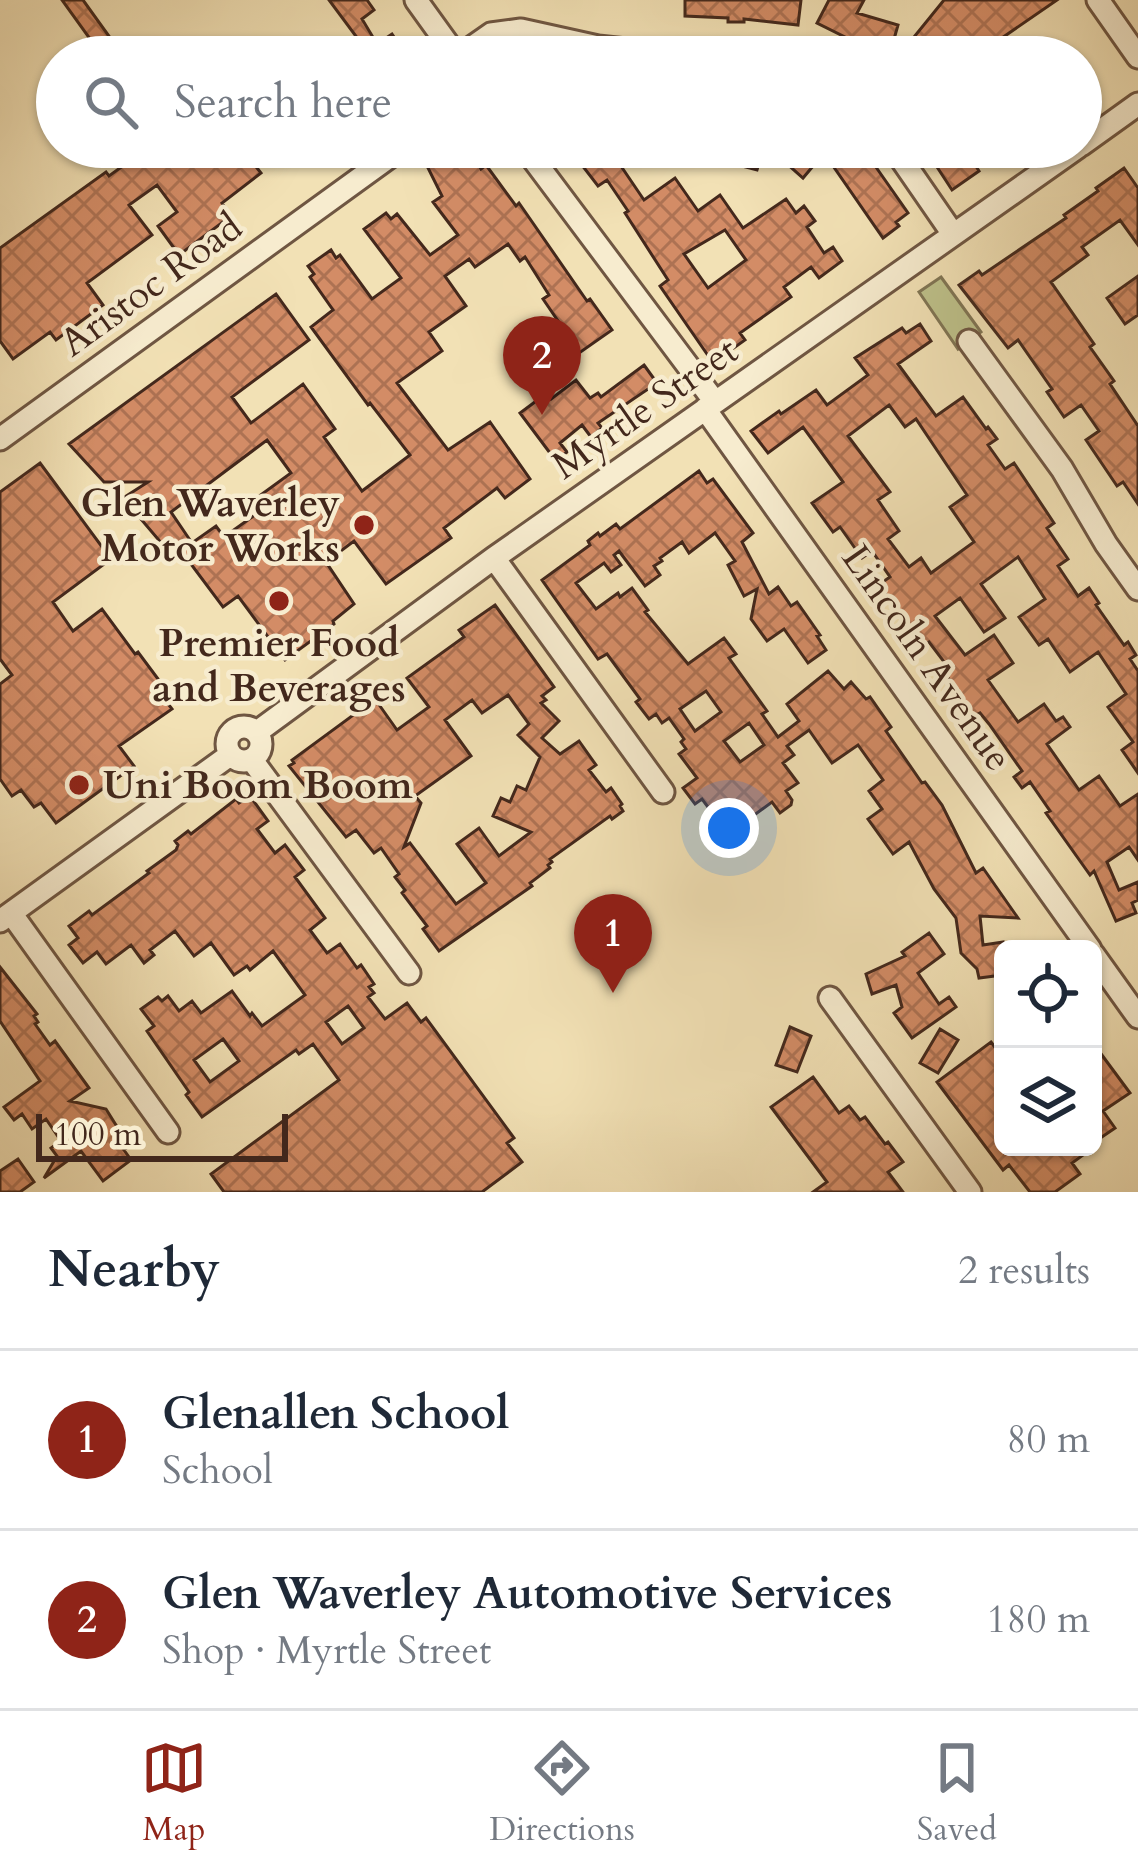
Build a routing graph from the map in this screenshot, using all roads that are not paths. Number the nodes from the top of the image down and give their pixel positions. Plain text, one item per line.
1 (416, 0) edge
2 (1098, 0) edge
3 (443, 36) edge
4 (488, 36) edge
5 (548, 36) edge
6 (1138, 57) edge
7 (1138, 104) edge
8 (1102, 130) edge
9 (374, 168) edge
10 (539, 168) edge
11 (907, 168) edge
12 (1048, 168) edge
13 (953, 234) junction
14 (969, 340) dead end
15 (710, 406) junction
16 (0, 440) edge
17 (494, 558) junction
18 (1138, 589) edge
19 (241, 758) junction
20 (663, 791) dead end
21 (5, 917) edge
22 (1083, 940) edge
23 (1102, 966) edge
24 (409, 973) dead end
25 (830, 998) dead end
26 (1138, 1017) edge
27 (168, 1132) dead end
28 (970, 1192) edge

1 - 3 street
2 - 6 street
4 - 5 street
7 - 8 street, Myrtle Street
9 - 16 street, Aristoc Road
10 - 15 street, Lincoln Avenue
11 - 13 street
12 - 13 street, Myrtle Street
13 - 15 street, Myrtle Street
14 - 18 street
15 - 17 street, Myrtle Street
15 - 22 street, Lincoln Avenue
17 - 19 street, Myrtle Street
17 - 20 street
19 - 21 street
19 - 24 street
21 - 27 street
23 - 26 street, Lincoln Avenue
25 - 28 street

